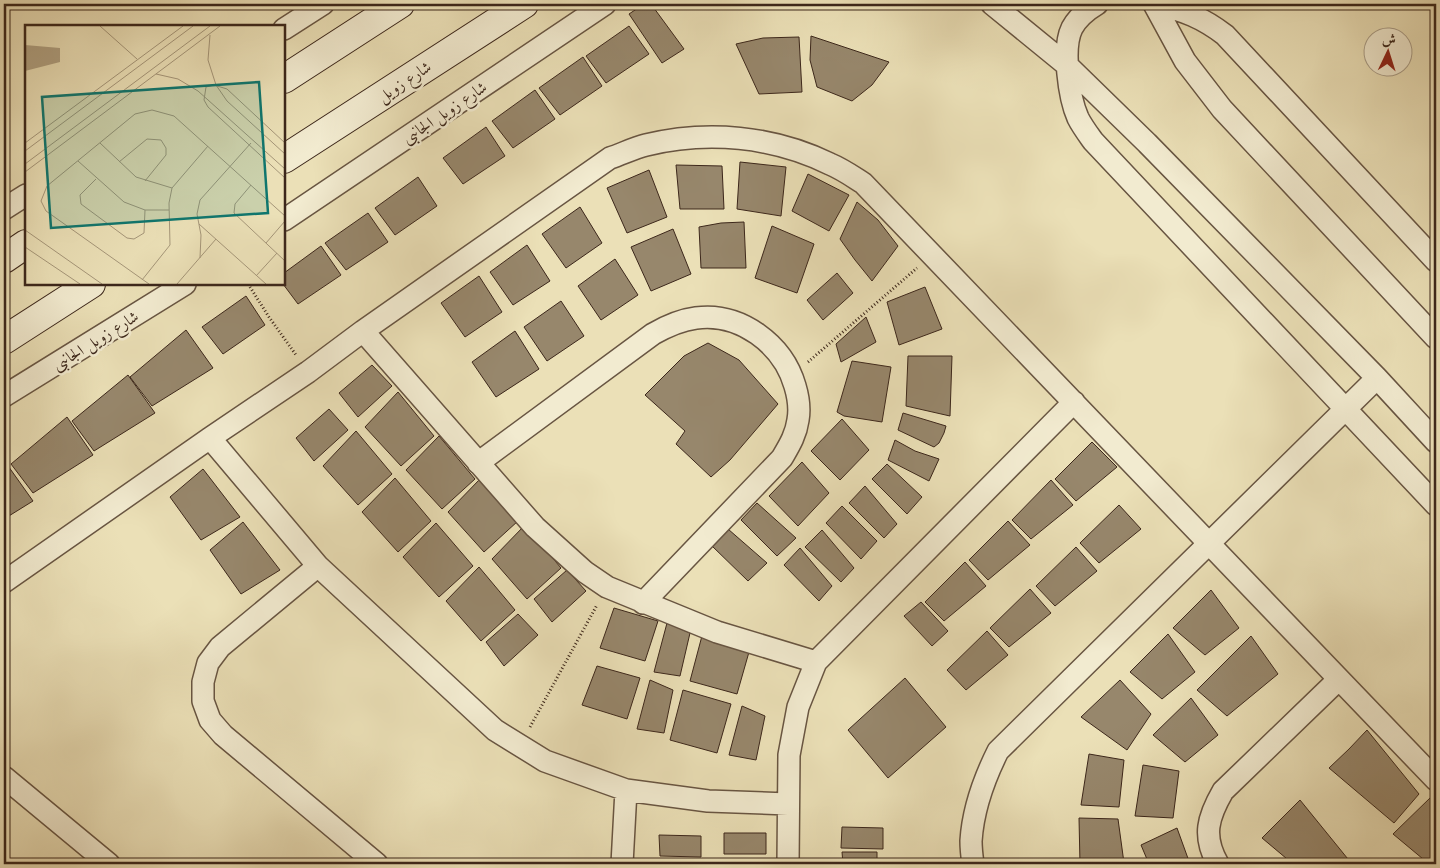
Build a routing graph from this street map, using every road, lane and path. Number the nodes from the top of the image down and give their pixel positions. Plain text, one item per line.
1 (324, 4) edge
2 (400, 4) edge
3 (524, 4) edge
4 (605, 4) edge
5 (992, 4) edge
6 (1097, 4) edge
7 (1155, 4) edge
8 (285, 28) edge
9 (1068, 66) junction
10 (285, 78) edge
11 (285, 158) edge
12 (25, 196) edge
13 (4, 209) edge
14 (285, 219) edge
15 (25, 245) edge
16 (932, 255) junction
17 (4, 258) edge
18 (1436, 261) edge
19 (89, 285) edge
20 (184, 285) edge
21 (249, 285) edge
22 (362, 331) junction
23 (1436, 338) edge
24 (4, 340) edge
25 (308, 372) junction
26 (792, 375) junction
27 (1377, 378) junction
28 (4, 396) edge
29 (1074, 402) junction
30 (1346, 409) junction
31 (210, 438) junction
32 (1436, 442) edge
33 (478, 463) junction
34 (1436, 505) edge
35 (1208, 542) junction
36 (318, 566) junction
37 (4, 582) edge
38 (607, 587) junction
39 (643, 603) junction
40 (816, 662) junction
41 (1339, 678) junction
42 (520, 746) junction
43 (4, 778) edge
44 (1436, 780) edge
45 (626, 790) junction
46 (788, 804) junction
47 (109, 864) edge
48 (378, 864) edge
49 (622, 864) edge
50 (788, 864) edge
51 (973, 864) edge
52 (1218, 864) edge

1 - 8 street
2 - 10 main road
3 - 11 main road, شارع زويل
4 - 14 street, شارع زويل الجانبى
5 - 9 street
6 - 9 street
7 - 18 street
7 - 23 street
9 - 27 street
9 - 30 street
12 - 13 street
15 - 17 main road
16 - 22 street
16 - 26 path
16 - 29 street
19 - 24 main road
20 - 28 street, شارع زويل الجانبى
21 - 25 path
22 - 25 street
22 - 33 street
25 - 31 street
26 - 33 street
26 - 39 street
27 - 30 street
27 - 32 street
29 - 35 street
29 - 40 street
30 - 34 street
30 - 35 street
31 - 36 street
31 - 37 street
33 - 38 street
35 - 41 street
35 - 51 street
36 - 42 street
36 - 48 street
38 - 39 street
38 - 42 path
39 - 40 street
40 - 46 street
41 - 44 street
41 - 52 street
42 - 45 street
43 - 47 street
45 - 46 street
45 - 49 street
46 - 50 street

